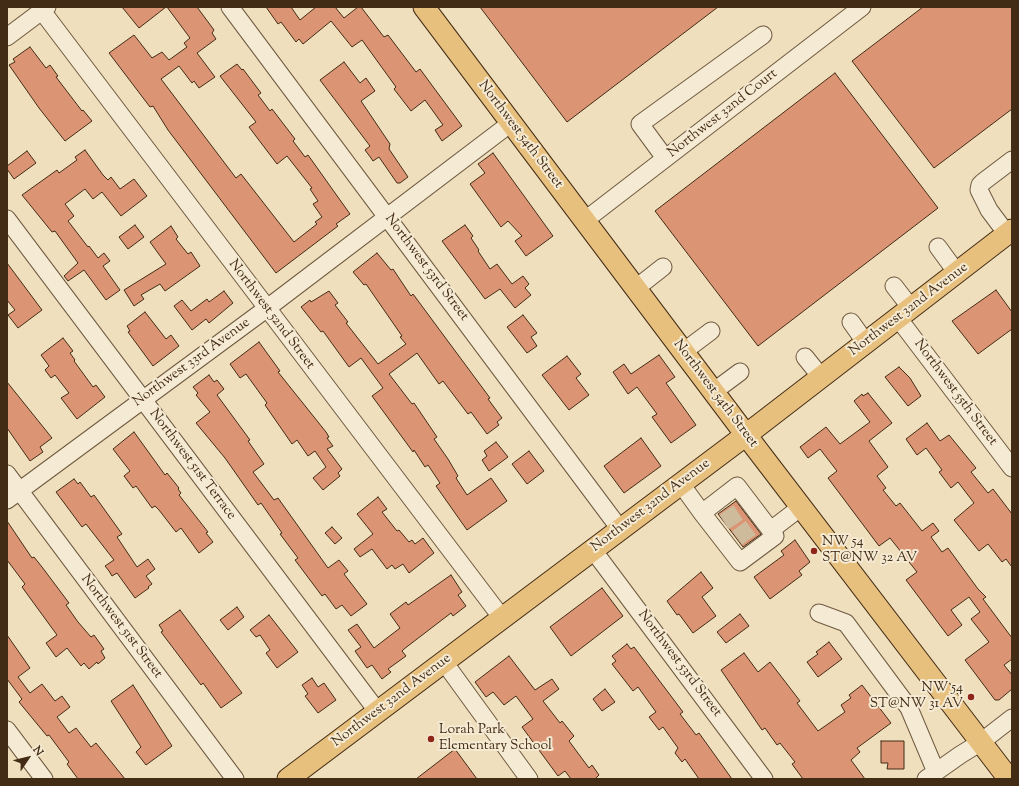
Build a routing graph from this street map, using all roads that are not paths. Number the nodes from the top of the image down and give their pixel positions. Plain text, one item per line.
1 (230, 7) edge
2 (424, 7) edge
3 (858, 8) edge
4 (45, 9) edge
5 (763, 35) dead end
6 (7, 38) edge
7 (511, 123) junction
8 (666, 158) junction
9 (1012, 160) edge
10 (387, 215) junction
11 (7, 219) edge
12 (584, 221) junction
13 (1009, 232) edge
14 (938, 247) dead end
15 (663, 267) dead end
16 (957, 273) junction
17 (894, 286) dead end
18 (635, 289) junction
19 (266, 309) junction
20 (905, 313) junction
21 (851, 322) dead end
22 (711, 331) dead end
23 (866, 343) junction
24 (683, 352) junction
25 (805, 357) dead end
26 (740, 372) dead end
27 (821, 377) junction
28 (713, 392) junction
29 (142, 399) junction
30 (746, 435) junction
31 (1012, 468) edge
32 (7, 474) edge
33 (681, 484) junction
34 (13, 495) edge
35 (801, 508) junction
36 (702, 513) junction
37 (763, 524) junction
38 (620, 529) junction
39 (593, 550) junction
40 (819, 613) dead end
41 (502, 618) junction
42 (444, 662) junction
43 (378, 712) junction
44 (1012, 718) edge
45 (7, 730) edge
46 (982, 742) junction
47 (936, 775) edge
48 (1007, 778) edge
49 (44, 779) edge
50 (235, 779) edge
51 (288, 779) edge
52 (529, 779) edge
53 (764, 779) edge

1 - 10 street, Northwest 53rd Street
2 - 7 main road, Northwest 54th Street
3 - 8 street, Northwest 32nd Court
4 - 6 street
4 - 19 street, Northwest 52nd Street
5 - 8 street
7 - 10 street, Northwest 33rd Avenue
7 - 12 main road, Northwest 54th Street
8 - 12 street, Northwest 32nd Court
9 - 13 street
10 - 19 street, Northwest 33rd Avenue
10 - 38 street, Northwest 53rd Street
11 - 29 street, Northwest 51st Terrace
12 - 18 main road, Northwest 54th Street
13 - 16 main road, Northwest 32nd Avenue
14 - 16 street
15 - 18 street
16 - 20 main road, Northwest 32nd Avenue
17 - 20 street, Northwest 55th Street
18 - 24 main road, Northwest 54th Street
19 - 29 street, Northwest 33rd Avenue
19 - 41 street, Northwest 52nd Street
20 - 23 main road, Northwest 32nd Avenue
20 - 31 street, Northwest 55th Street
21 - 23 street
22 - 24 street
23 - 27 main road, Northwest 32nd Avenue
24 - 28 main road, Northwest 54th Street
25 - 27 street
26 - 28 street
27 - 30 main road, Northwest 32nd Avenue
28 - 30 main road, Northwest 54th Street
29 - 34 street, Northwest 33rd Avenue
29 - 43 street, Northwest 51st Terrace
30 - 33 main road, Northwest 32nd Avenue
30 - 35 main road, Northwest 54th Street
32 - 34 street, Northwest 51st Street
33 - 36 street
33 - 38 main road, Northwest 32nd Avenue
34 - 50 street, Northwest 51st Street
35 - 37 street
35 - 46 main road, Northwest 54th Street
36 - 37 street
36 - 37 street
38 - 39 main road, Northwest 32nd Avenue
39 - 41 main road, Northwest 32nd Avenue
39 - 53 street, Northwest 53rd Street
40 - 47 street
41 - 42 main road, Northwest 32nd Avenue
42 - 43 main road, Northwest 32nd Avenue
42 - 52 street
43 - 51 main road, Northwest 32nd Avenue
44 - 46 street
45 - 49 street
46 - 47 street
46 - 48 main road, Northwest 54th Street

